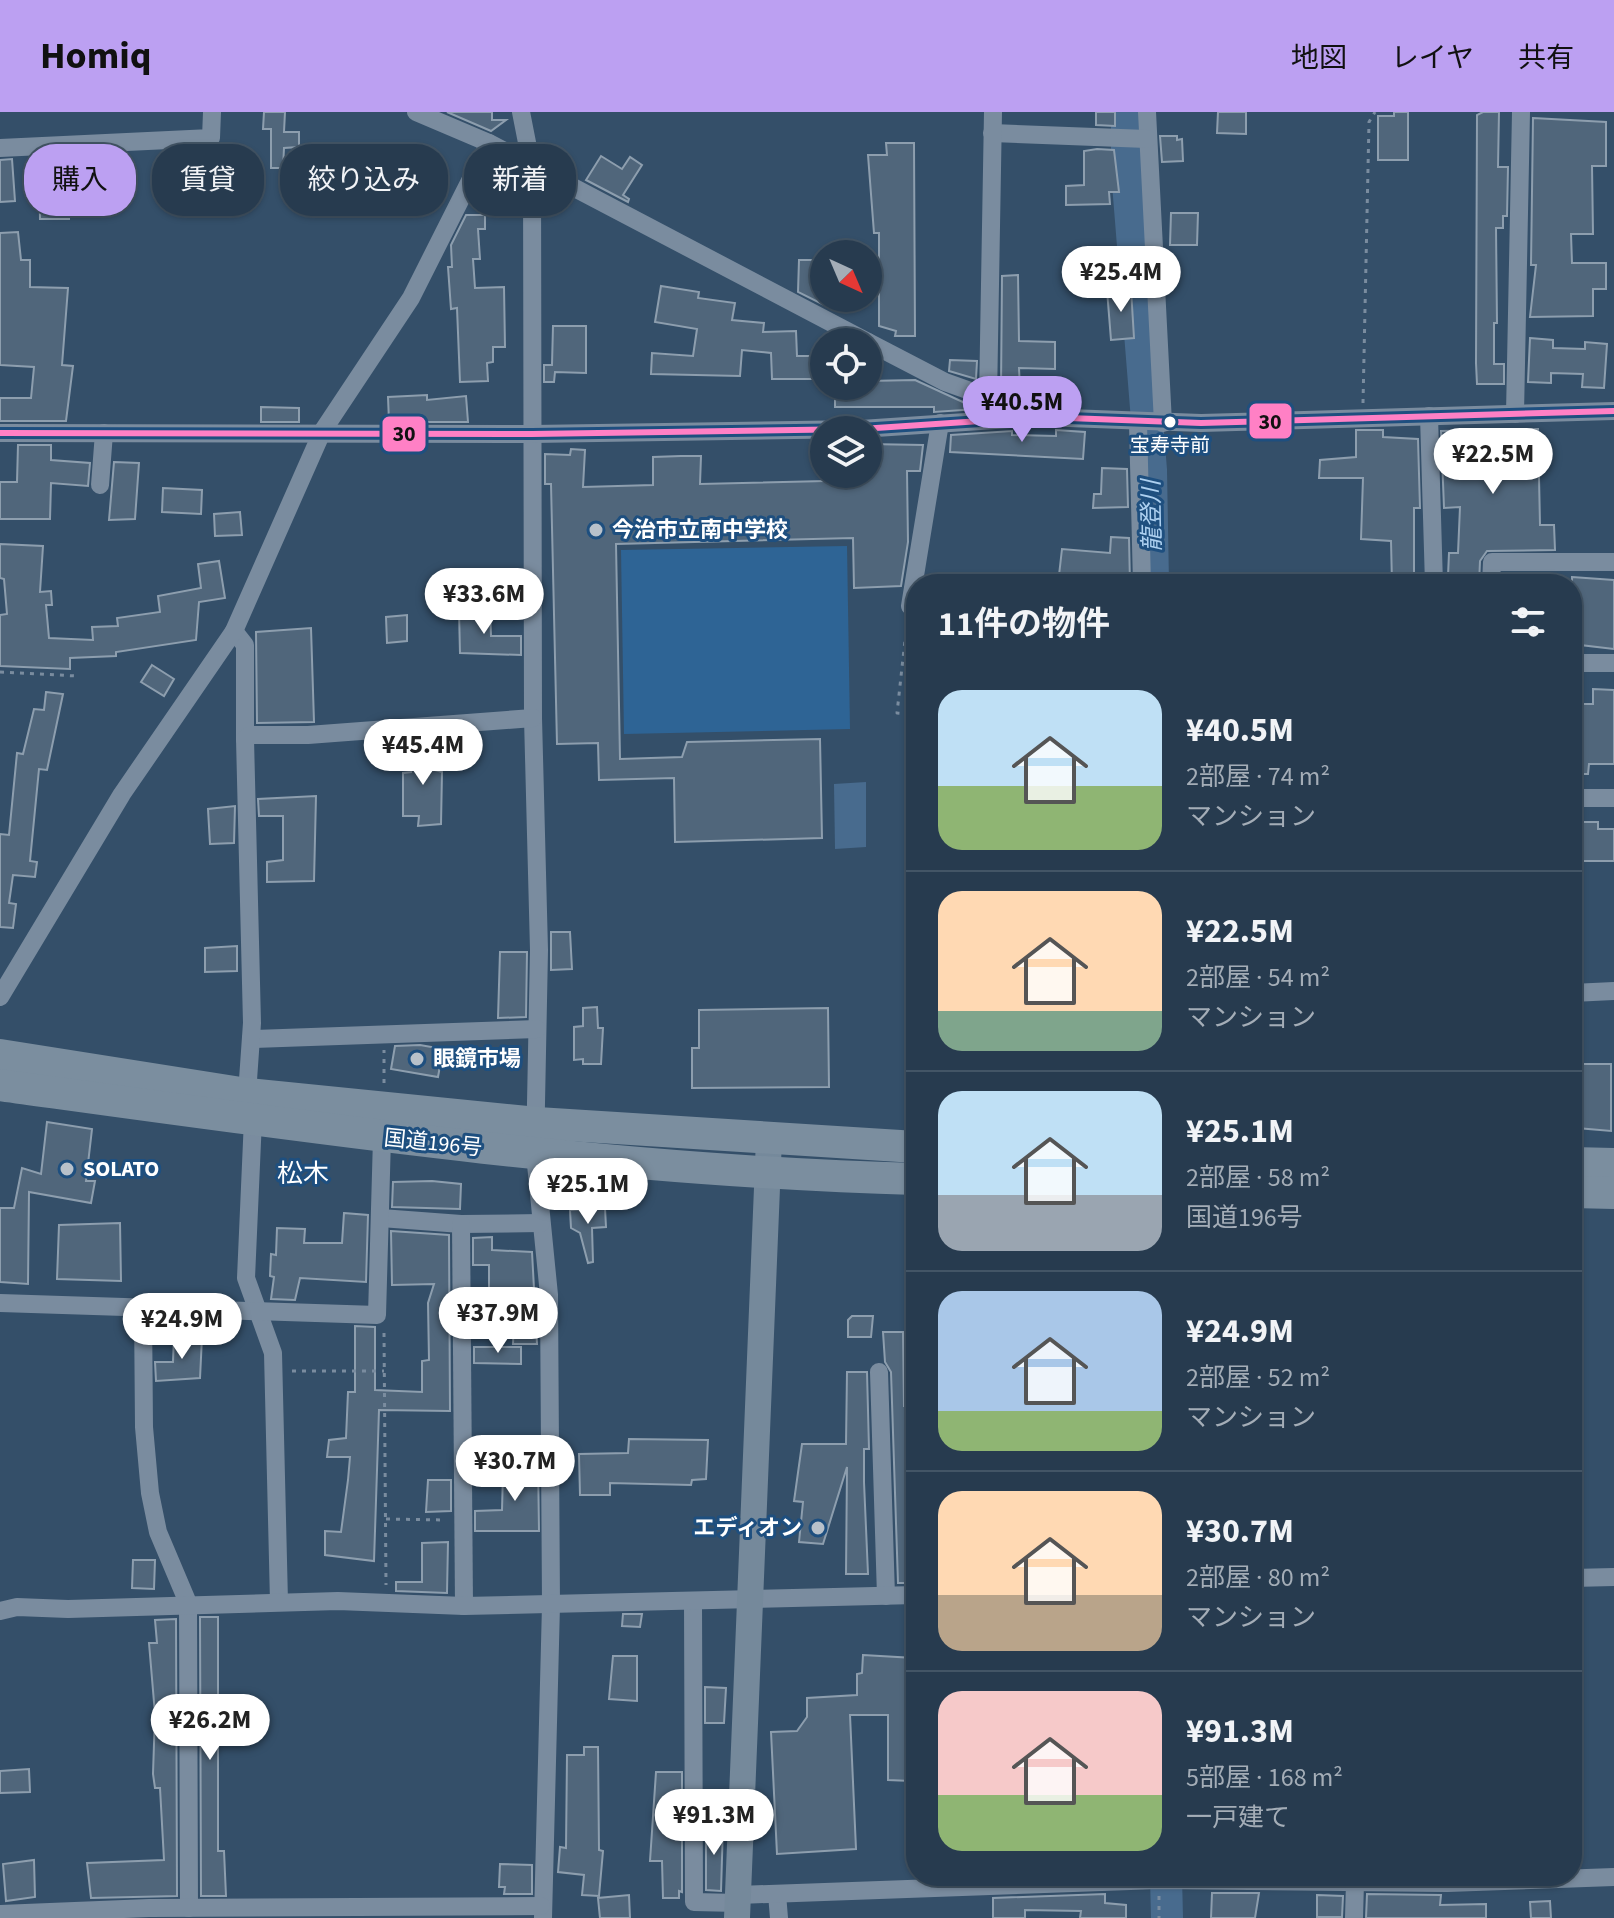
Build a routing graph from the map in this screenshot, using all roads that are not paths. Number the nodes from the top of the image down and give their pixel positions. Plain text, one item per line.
1 (212, 112) edge
2 (416, 112) edge
3 (521, 112) edge
4 (993, 112) edge
5 (1147, 112) edge
6 (1521, 112) edge
7 (992, 133) junction
8 (1147, 139) junction
9 (489, 143) joint
10 (527, 144) edge
11 (0, 148) edge
12 (576, 191) edge
13 (532, 216) edge
14 (841, 328) edge
15 (882, 349) edge
16 (988, 399) junction
17 (1614, 411) edge
18 (1515, 414) junction
19 (1429, 416) junction
20 (1042, 417) junction
21 (940, 423) junction
22 (1138, 423) junction
23 (1163, 423) junction
24 (322, 432) junction
25 (0, 433) edge
26 (104, 433) junction
27 (532, 434) junction
28 (100, 485) dead end
29 (1614, 562) edge
30 (918, 574) edge
31 (1142, 574) edge
32 (1434, 574) edge
33 (1491, 574) edge
34 (234, 631) junction
35 (1582, 663) edge
36 (1614, 663) edge
37 (533, 718) junction
38 (245, 739) junction
39 (1582, 798) edge
40 (1614, 798) edge
41 (1614, 991) edge
42 (1582, 993) edge
43 (0, 997) edge
44 (537, 1029) junction
45 (251, 1039) junction
46 (0, 1055) edge
47 (0, 1085) edge
48 (250, 1107) junction
49 (383, 1123) junction
50 (536, 1139) junction
51 (769, 1139) junction
52 (906, 1146) edge
53 (1582, 1163) edge
54 (1614, 1164) edge
55 (767, 1175) junction
56 (906, 1179) edge
57 (1582, 1192) edge
58 (1614, 1193) edge
59 (381, 1218) junction
60 (541, 1223) junction
61 (461, 1224) junction
62 (0, 1303) edge
63 (143, 1308) junction
64 (258, 1311) junction
65 (879, 1372) dead end
66 (1614, 1577) edge
67 (1582, 1578) edge
68 (906, 1595) edge
69 (886, 1596) junction
70 (749, 1600) junction
71 (693, 1601) junction
72 (279, 1602) junction
73 (188, 1603) junction
74 (551, 1605) junction
75 (464, 1606) junction
76 (0, 1611) edge
77 (1614, 1877) edge
78 (1582, 1878) edge
79 (995, 1886) edge
80 (1355, 1886) edge
81 (777, 1894) junction
82 (738, 1905) edge
83 (189, 1908) junction
84 (542, 1912) edge
85 (290, 1913) edge
86 (0, 1914) edge
87 (57, 1915) edge
88 (779, 1918) edge
89 (1354, 1918) edge

1 - 11 street
2 - 9 street
3 - 10 street
4 - 7 street
5 - 8 street
6 - 18 street
7 - 8 street
7 - 16 street
8 - 23 street
9 - 24 street
12 - 14 street
13 - 27 street
15 - 16 street
16 - 20 street
17 - 18 street
18 - 19 street
19 - 23 street
19 - 32 street
20 - 21 street
20 - 22 street
21 - 27 street
21 - 30 street
22 - 23 street
22 - 31 street
24 - 26 street
24 - 27 street
24 - 34 street
25 - 26 street
26 - 28 street
27 - 37 street
29 - 33 street
34 - 38 street
34 - 43 street
35 - 36 street
37 - 38 street
37 - 44 street
38 - 45 street
39 - 40 street
41 - 42 street
44 - 45 street
44 - 50 street
45 - 48 street
46 - 48 highway, 国道196号
47 - 48 highway, 国道196号
48 - 49 highway, 国道196号
48 - 64 street
49 - 50 highway, 国道196号
49 - 59 street
50 - 51 highway, 国道196号
50 - 55 highway, 国道196号
50 - 60 street
51 - 52 highway, 国道196号
51 - 55 street
53 - 54 highway
55 - 56 highway, 国道196号
55 - 70 street
57 - 58 highway
59 - 61 street
59 - 64 street
60 - 61 street
60 - 74 street
61 - 75 street
62 - 63 street
63 - 64 street
63 - 73 street
64 - 72 street
65 - 69 street
66 - 67 street
68 - 69 street
69 - 70 street
70 - 71 street
70 - 82 street
71 - 74 street
71 - 82 street
72 - 73 street
72 - 75 street
73 - 76 street
73 - 83 street
74 - 75 street
74 - 84 street
77 - 78 street
79 - 81 street
80 - 89 street
81 - 82 street
81 - 88 street
83 - 85 street
83 - 87 street
84 - 85 street
86 - 87 street

